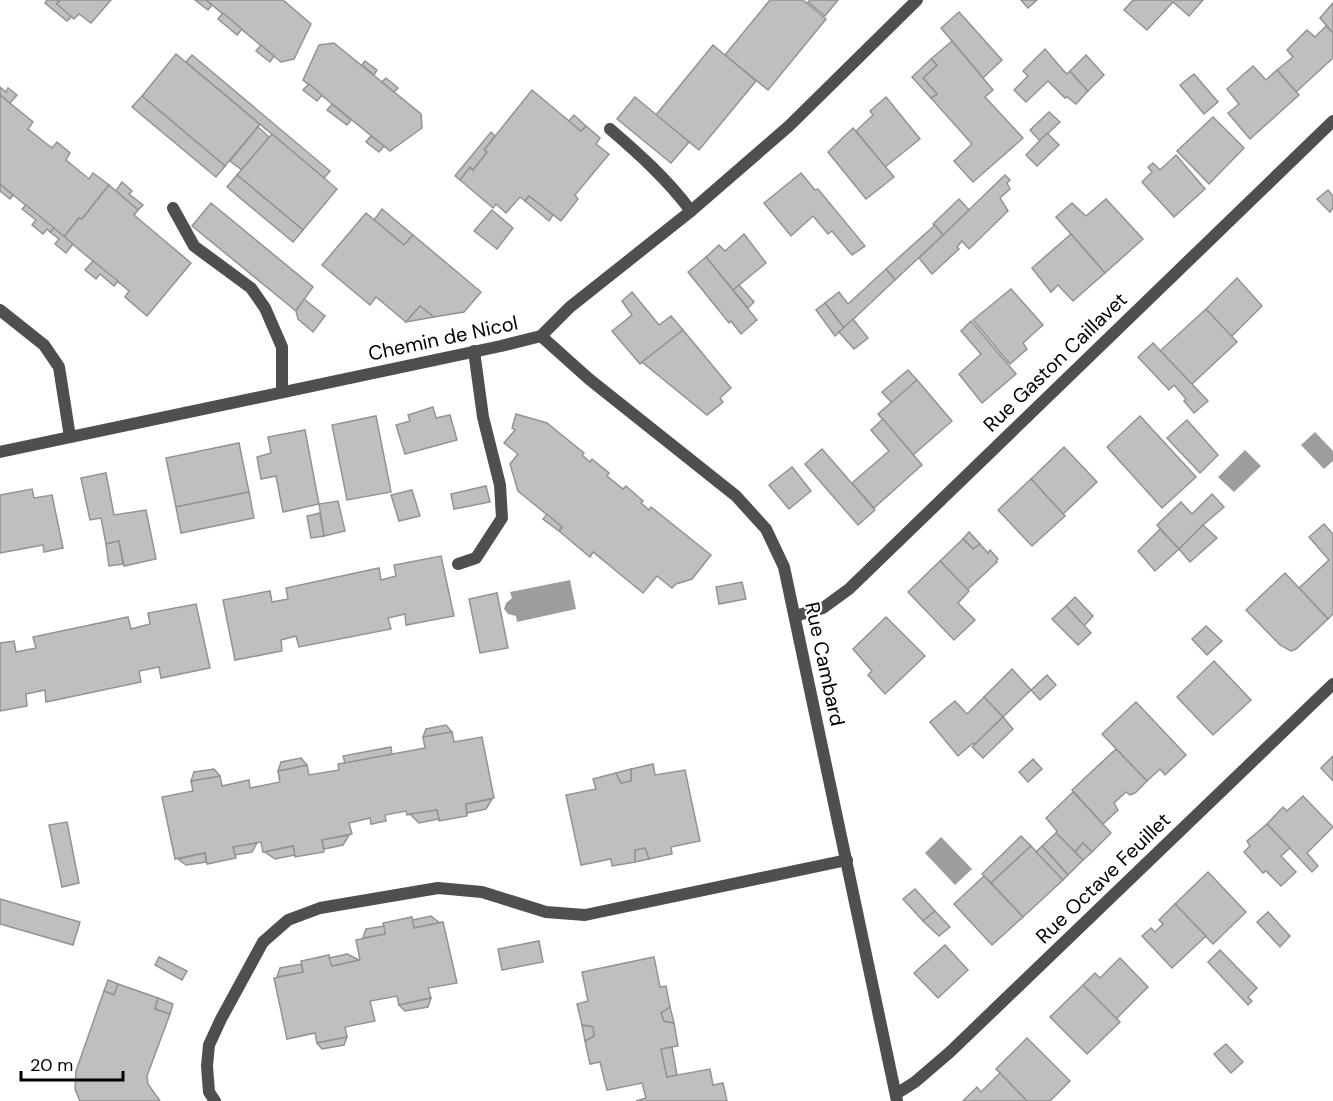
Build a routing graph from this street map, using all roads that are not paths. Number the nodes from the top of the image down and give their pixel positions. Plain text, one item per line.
1 (916, 0) edge
2 (1333, 121) edge
3 (610, 129) dead end
4 (173, 208) dead end
5 (691, 211) junction
6 (0, 310) edge
7 (542, 336) junction
8 (474, 351) junction
9 (282, 392) junction
10 (70, 437) junction
11 (0, 452) edge
12 (458, 564) dead end
13 (795, 616) junction
14 (1333, 684) edge
15 (847, 861) junction
16 (896, 1098) edge
17 (215, 1101) edge

1 - 5 street, Chemin de Nicol
2 - 13 street, Rue Gaston Caillavet
3 - 5 street
4 - 9 street
5 - 7 street, Chemin de Nicol
6 - 10 street
7 - 8 street, Chemin de Nicol
7 - 13 street, Rue Cambard
8 - 9 street, Chemin de Nicol
8 - 12 street
9 - 10 street, Chemin de Nicol
10 - 11 street, Chemin de Nicol
13 - 15 street, Rue Cambard
14 - 16 street, Rue Octave Feuillet
15 - 16 street, Rue Cambard
15 - 17 street

